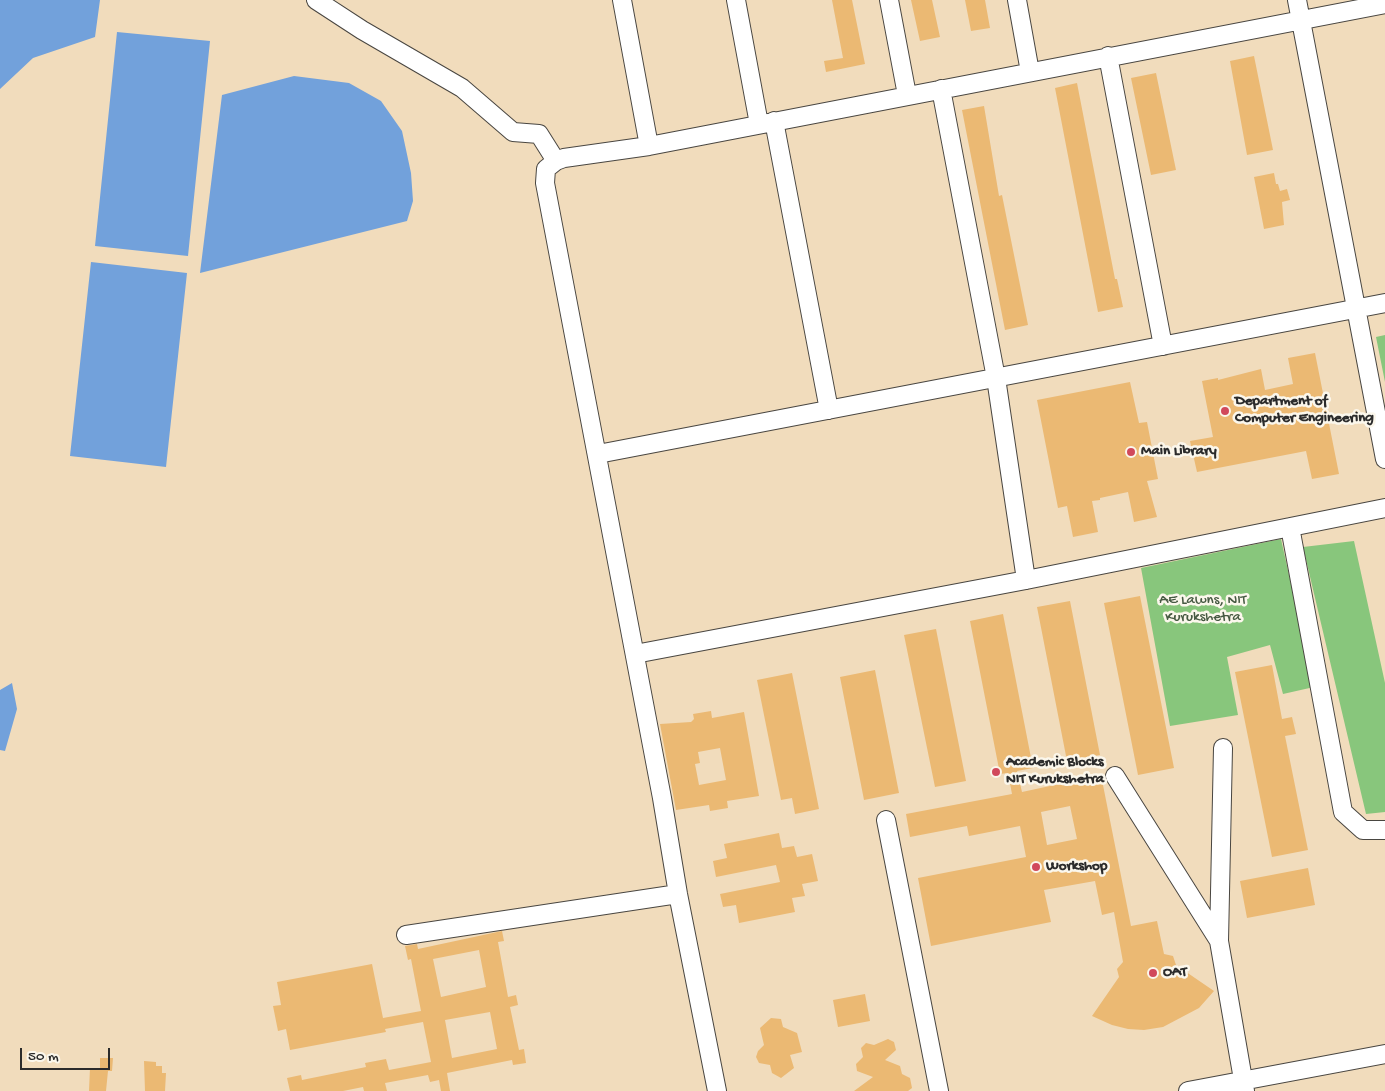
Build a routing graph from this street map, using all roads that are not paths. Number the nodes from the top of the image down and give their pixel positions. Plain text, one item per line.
1 (316, 0) edge
2 (622, 0) edge
3 (736, 0) edge
4 (888, 0) edge
5 (1017, 0) edge
6 (1297, 0) edge
7 (1385, 4) edge
8 (1301, 19) junction
9 (1108, 56) junction
10 (1030, 72) junction
11 (941, 89) junction
12 (907, 95) junction
13 (767, 123) junction
14 (649, 146) junction
15 (556, 161) junction
16 (1385, 303) edge
17 (1356, 309) junction
18 (1163, 346) junction
19 (996, 378) junction
20 (829, 410) junction
21 (598, 454) junction
22 (1385, 459) edge
23 (1385, 508) edge
24 (1290, 527) junction
25 (1026, 580) junction
26 (635, 654) junction
27 (1223, 748) dead end
28 (1115, 776) dead end
29 (886, 820) dead end
30 (1385, 830) edge
31 (678, 894) junction
32 (406, 935) dead end
33 (1219, 941) junction
34 (1385, 1054) edge
35 (1244, 1086) edge
36 (718, 1091) edge
37 (940, 1091) edge
38 (1188, 1091) edge

1 - 15 street
2 - 14 street
3 - 13 street
4 - 12 street
5 - 10 street
6 - 8 street
7 - 8 street
8 - 9 street
8 - 17 street
9 - 10 street
9 - 18 street
10 - 11 street
11 - 12 street
11 - 19 street
12 - 13 street
13 - 14 street
13 - 20 street
14 - 15 street
15 - 21 street
16 - 17 street
17 - 18 street
17 - 22 street
18 - 19 street
19 - 20 street
19 - 25 street
20 - 21 street
21 - 26 street
23 - 24 street
24 - 25 street
24 - 30 street
25 - 26 street
26 - 31 street
27 - 33 street
28 - 33 street
29 - 37 street
31 - 32 street
31 - 36 street
33 - 35 street
34 - 35 street
35 - 38 street

